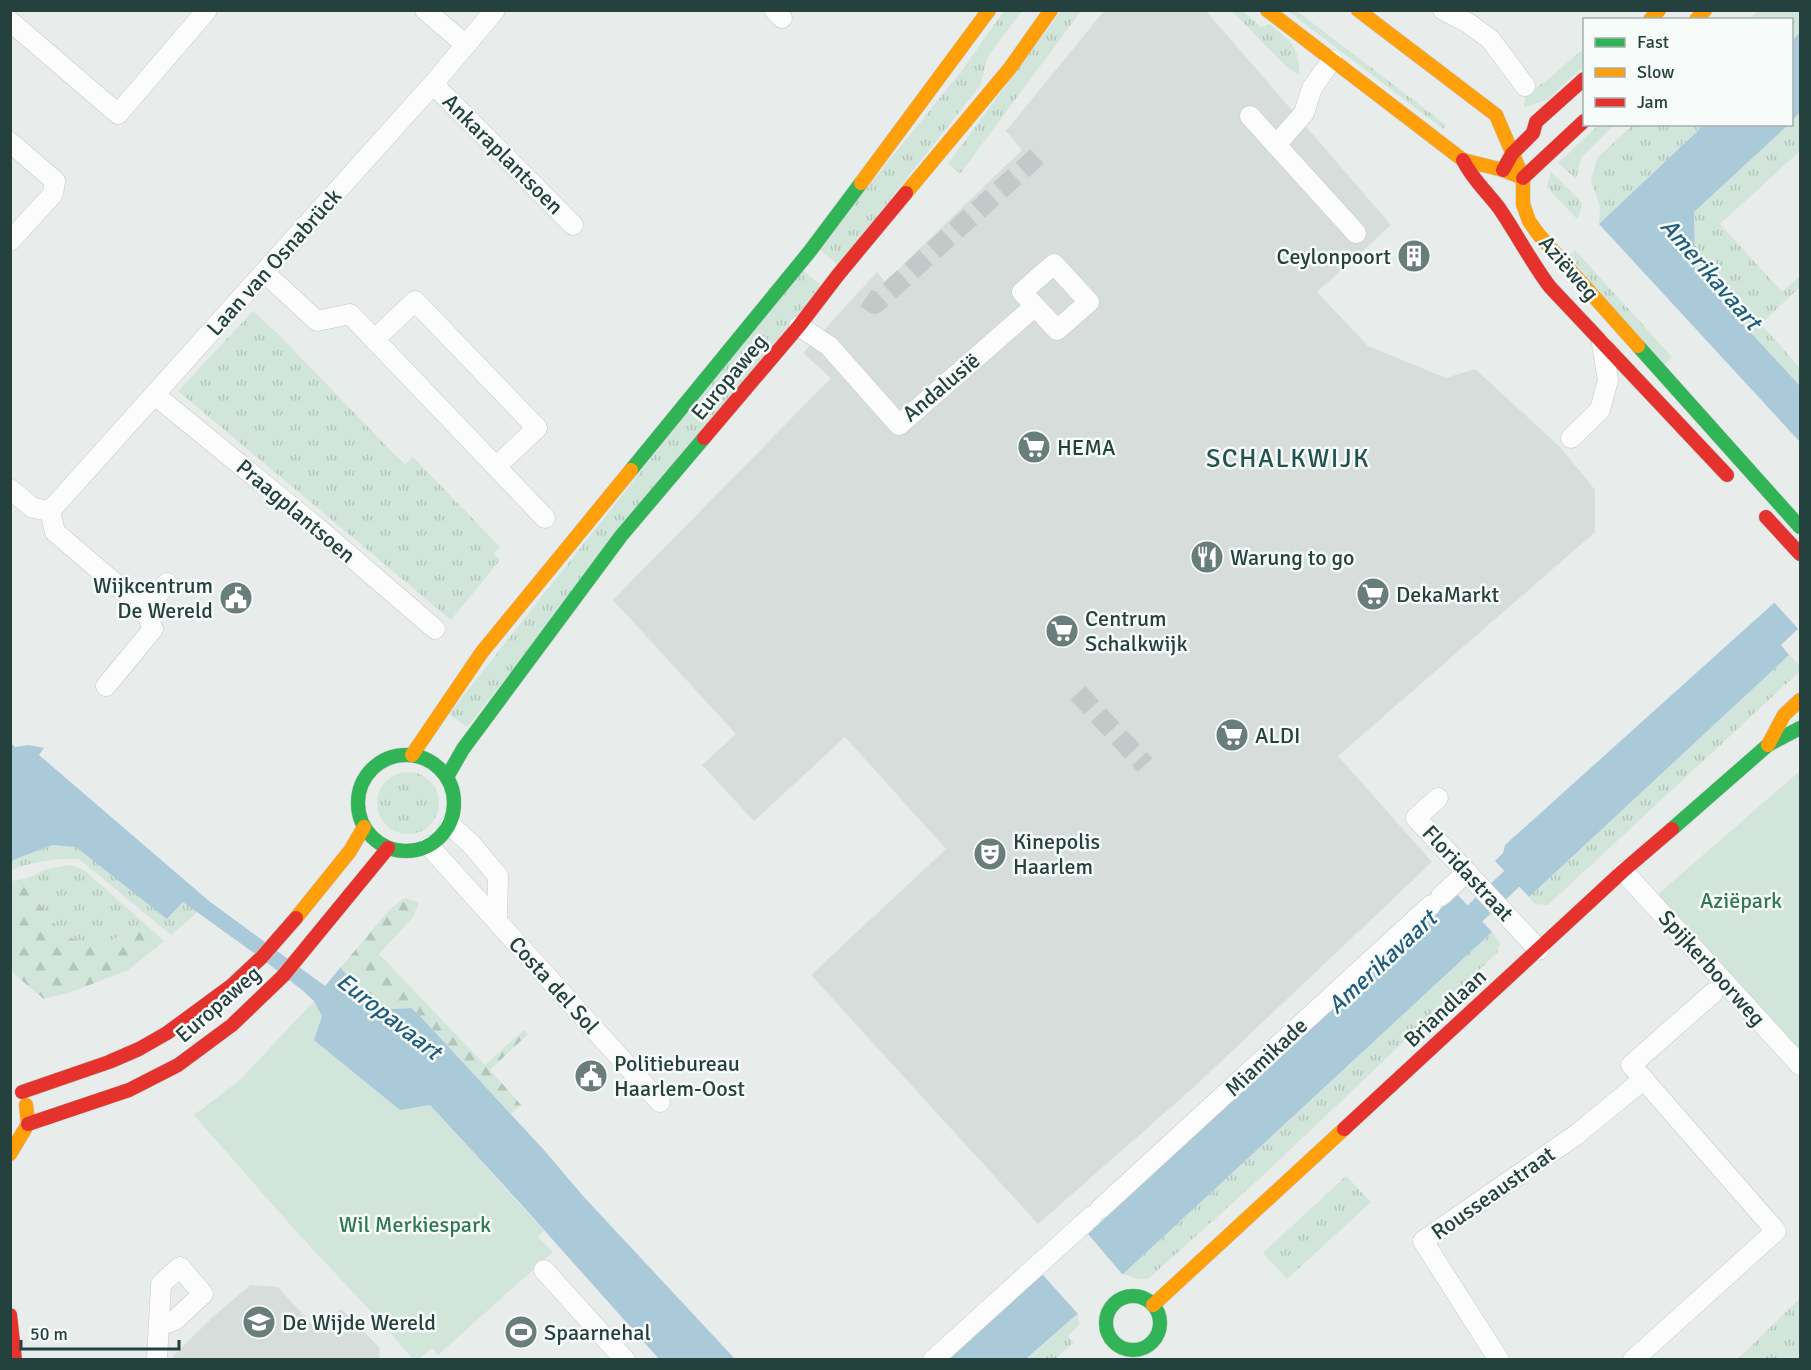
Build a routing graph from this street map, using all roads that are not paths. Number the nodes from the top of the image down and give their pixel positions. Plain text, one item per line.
1 (207, 10) edge
2 (425, 10) edge
3 (495, 10) edge
4 (989, 10) edge
5 (1051, 10) edge
6 (1267, 10) edge
7 (1358, 10) edge
8 (1443, 10) edge
9 (10, 21) edge
10 (466, 45) junction
11 (1332, 60) junction
12 (1583, 80) edge
13 (433, 84) junction
14 (1526, 86) dead end
15 (1250, 116) dead end
16 (1583, 122) edge
17 (10, 142) edge
18 (1276, 145) junction
19 (1512, 154) junction
20 (1463, 160) junction
21 (1503, 170) junction
22 (1523, 178) junction
23 (1498, 208) junction
24 (573, 225) dead end
25 (1356, 233) dead end
26 (10, 241) edge
27 (265, 273) junction
28 (1035, 306) dead end
29 (799, 326) junction
30 (375, 339) junction
31 (1602, 344) junction
32 (155, 395) junction
33 (1571, 438) dead end
34 (497, 466) junction
35 (1736, 484) dead end
36 (10, 489) edge
37 (1755, 505) dead end
38 (50, 511) junction
39 (545, 518) dead end
40 (1800, 527) edge
41 (1800, 554) edge
42 (167, 583) dead end
43 (145, 609) junction
44 (435, 628) dead end
45 (106, 686) dead end
46 (1800, 700) edge
47 (1800, 728) edge
48 (1768, 745) junction
49 (412, 755) junction
50 (447, 777) junction
51 (1438, 798) dead end
52 (450, 825) junction
53 (364, 827) junction
54 (429, 846) junction
55 (388, 848) junction
56 (1623, 871) junction
57 (1470, 874) junction
58 (497, 921) junction
59 (1539, 950) junction
60 (1713, 993) dead end
61 (1800, 1065) edge
62 (1644, 1079) junction
63 (10, 1080) edge
64 (22, 1092) junction
65 (660, 1102) dead end
66 (28, 1124) junction
67 (10, 1154) edge
68 (544, 1270) dead end
69 (1153, 1305) junction
70 (10, 1315) edge
71 (159, 1326) dead end
72 (15, 1359) edge
73 (157, 1359) edge
74 (625, 1359) edge
75 (933, 1359) edge
76 (1499, 1359) edge
77 (1633, 1359) edge

1 - 9 street
2 - 10 street
3 - 10 street, Laan van Osnabrück
4 - 49 main road, Europaweg
5 - 29 main road, Europaweg
6 - 11 main road, Aziëweg
7 - 19 main road, Aziëweg
8 - 14 street
10 - 13 street, Laan van Osnabrück
11 - 18 street
11 - 20 main road, Aziëweg
12 - 19 main road
13 - 24 street, Ankaraplantsoen
13 - 27 street, Laan van Osnabrück
15 - 18 street
16 - 22 main road
17 - 26 street
18 - 25 street
19 - 21 main road
19 - 22 main road, Aziëweg
20 - 21 main road, Aziëweg
20 - 23 main road, Aziëweg
21 - 22 main road, Aziëweg
21 - 23 main road
22 - 40 main road, Aziëweg
23 - 31 main road, Aziëweg
27 - 30 street
27 - 32 street, Laan van Osnabrück
28 - 29 street, Andalusië
29 - 50 main road, Europaweg
30 - 34 street
30 - 34 street
31 - 33 street
31 - 35 main road, Aziëweg
32 - 38 street, Laan van Osnabrück
32 - 44 street, Praagplantsoen
34 - 39 street
36 - 38 street
37 - 41 main road
38 - 43 street
42 - 43 street
43 - 45 street
46 - 48 main road, Briandlaan
47 - 48 main road, Briandlaan
48 - 56 main road, Briandlaan
49 - 50 main road
49 - 53 main road
50 - 52 main road
51 - 57 street, Floridastraat
52 - 54 main road
52 - 58 street, Costa del Sol
53 - 55 main road
53 - 64 main road, Europaweg
54 - 55 main road
54 - 58 street, Costa del Sol
55 - 66 main road, Europaweg
56 - 59 main road, Briandlaan
56 - 61 street, Spijkerboorweg
57 - 59 street, Floridastraat
57 - 75 street, Miamikade
58 - 65 street, Costa del Sol
59 - 69 main road, Briandlaan
60 - 62 street
62 - 76 street, Rousseaustraat
62 - 77 street
63 - 64 main road
64 - 66 main road
66 - 67 main road
68 - 74 street
69 - 69 main road
70 - 72 main road
71 - 73 street

